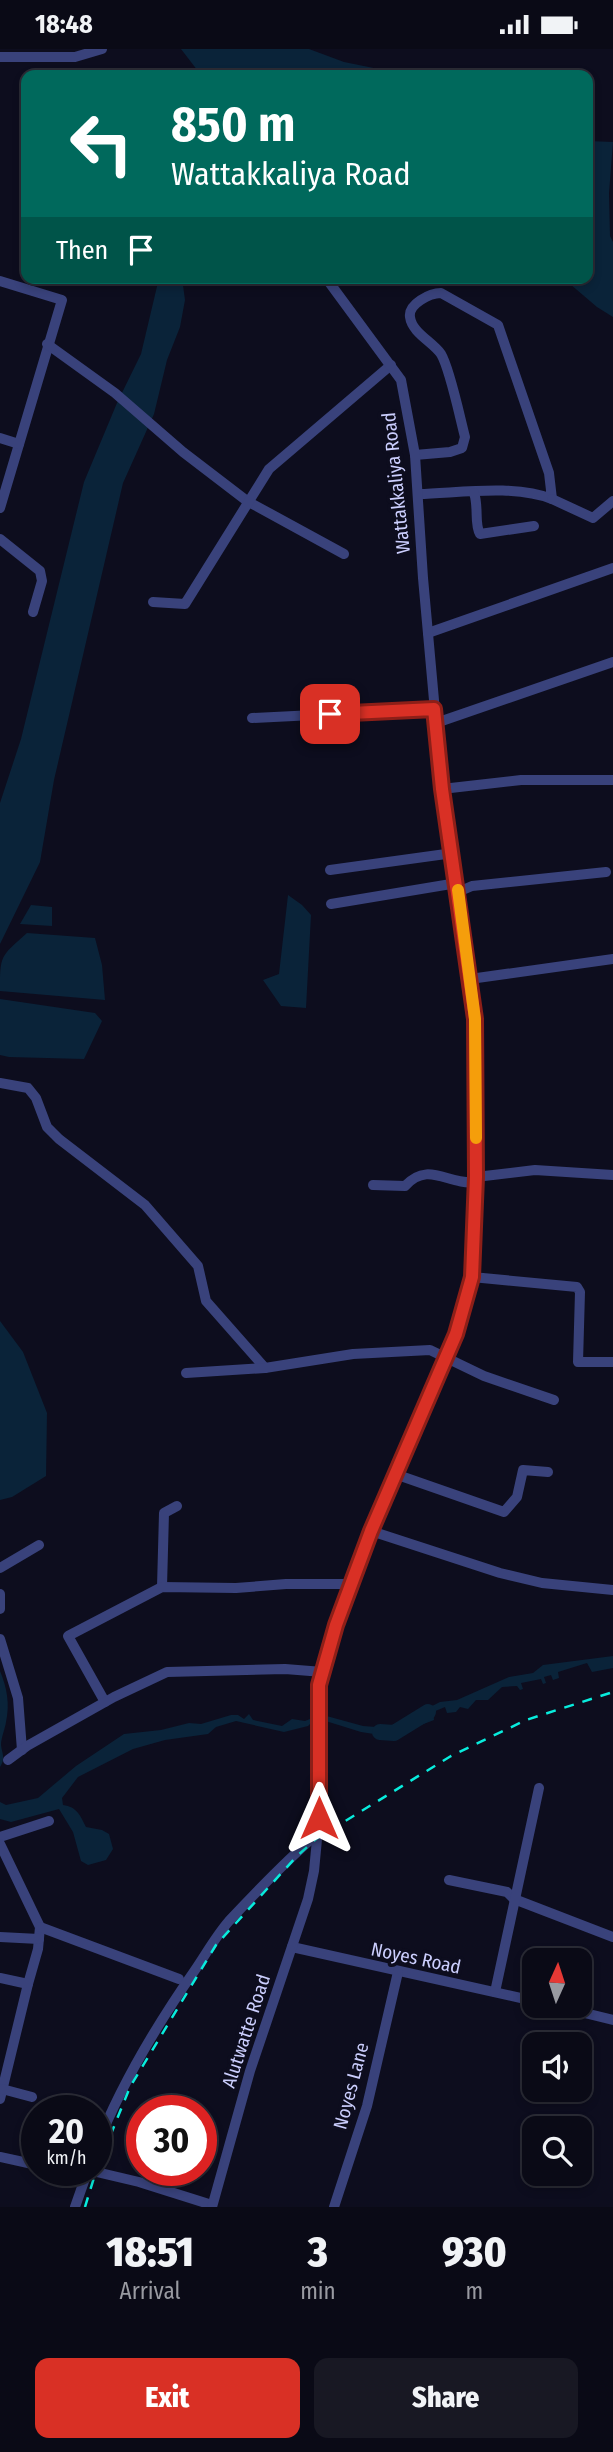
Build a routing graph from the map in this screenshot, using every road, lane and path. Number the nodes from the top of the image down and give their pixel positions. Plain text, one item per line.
1 (102, 49) edge
2 (0, 57) edge
3 (0, 281) edge
4 (330, 284) edge
5 (47, 344) junction
6 (391, 365) junction
7 (0, 438) edge
8 (19, 444) junction
9 (415, 455) junction
10 (474, 492) junction
11 (419, 494) junction
12 (552, 499) junction
13 (247, 501) junction
14 (613, 501) edge
15 (0, 507) edge
16 (534, 526) dead end
17 (0, 539) edge
18 (344, 554) dead end
19 (613, 568) edge
20 (153, 602) dead end
21 (33, 612) dead end
22 (428, 633) junction
23 (613, 662) edge
24 (434, 709) junction
25 (252, 718) dead end
26 (436, 723) junction
27 (613, 780) edge
28 (442, 789) junction
29 (453, 853) junction
30 (330, 870) dead end
31 (606, 872) dead end
32 (458, 888) junction
33 (331, 904) dead end
34 (613, 960) edge
35 (470, 979) junction
36 (0, 1083) edge
37 (613, 1175) edge
38 (476, 1179) junction
39 (373, 1185) dead end
40 (472, 1277) junction
41 (444, 1357) junction
42 (613, 1362) edge
43 (265, 1368) junction
44 (186, 1373) dead end
45 (554, 1400) dead end
46 (548, 1472) dead end
47 (395, 1474) junction
48 (177, 1506) dead end
49 (371, 1531) junction
50 (39, 1545) dead end
51 (0, 1568) edge
52 (351, 1584) junction
53 (162, 1587) junction
54 (613, 1590) edge
55 (0, 1594) edge
56 (0, 1609) edge
57 (0, 1639) edge
58 (323, 1672) junction
59 (104, 1702) junction
60 (24, 1748) junction
61 (8, 1760) dead end
62 (539, 1788) dead end
63 (50, 1821) dead end
64 (317, 1834) junction
65 (0, 1837) edge
66 (0, 1844) edge
67 (3, 1855) edge
68 (449, 1880) dead end
69 (514, 1899) junction
70 (40, 1927) junction
71 (0, 1937) edge
72 (613, 1937) edge
73 (39, 1939) junction
74 (292, 1947) junction
75 (398, 1972) junction
76 (0, 1979) edge
77 (179, 1979) dead end
78 (28, 1984) junction
79 (495, 1992) junction
80 (522, 1998) edge
81 (592, 2015) edge
82 (613, 2020) edge
83 (0, 2034) edge
84 (13, 2037) junction
85 (1, 2093) edge
86 (21, 2096) edge
87 (112, 2107) edge
88 (0, 2157) edge
89 (21, 2162) edge
90 (112, 2176) edge
91 (82, 2186) edge
92 (212, 2206) edge
93 (75, 2207) edge
94 (334, 2207) edge

1 - 2 street
3 - 5 street
4 - 6 street, Wattakkaliya Road
5 - 8 street
5 - 13 street
6 - 9 street, Wattakkaliya Road
6 - 13 street
7 - 8 street
8 - 15 street
9 - 11 street, Wattakkaliya Road
9 - 12 street
10 - 11 street
10 - 12 street
10 - 16 street
11 - 22 street, Wattakkaliya Road
12 - 14 street
13 - 18 street
13 - 20 street
17 - 21 street
19 - 22 street
22 - 24 street, Wattakkaliya Road
23 - 26 street
24 - 25 street
24 - 26 street, Wattakkaliya Road
26 - 28 street, Wattakkaliya Road
27 - 28 street
28 - 29 street, Wattakkaliya Road
29 - 30 street
29 - 32 street, Wattakkaliya Road
31 - 32 street
32 - 33 street
32 - 35 street, Wattakkaliya Road
34 - 35 street
35 - 38 street, Wattakkaliya Road
36 - 43 street
37 - 38 street
38 - 39 street
38 - 40 street, Wattakkaliya Road
40 - 41 street, Wattakkaliya Road
40 - 42 street
41 - 43 street
41 - 45 street
41 - 47 street, Wattakkaliya Road
43 - 44 street
46 - 47 street
47 - 49 street, Wattakkaliya Road
48 - 53 street
49 - 52 street, Wattakkaliya Road
49 - 54 street
50 - 51 street
52 - 53 street
52 - 58 street, Wattakkaliya Road
53 - 59 street
55 - 56 street
57 - 60 street
58 - 59 street
58 - 64 street, Wattakkaliya Road
59 - 60 street
60 - 61 street
62 - 69 street
63 - 65 street
64 - 74 street, Wattakkaliya Road
64 - 87 street
66 - 67 street
67 - 70 street
68 - 69 street
69 - 72 street
69 - 79 street
70 - 73 street
70 - 77 street
71 - 73 street
73 - 78 street
74 - 75 street, Noyes Road
74 - 92 street, Alutwatte Road
75 - 79 street, Noyes Road
75 - 94 street, Noyes Lane
76 - 78 street
78 - 84 street
79 - 80 street, Noyes Road
81 - 82 street
83 - 84 street
84 - 85 street
85 - 86 street
88 - 89 street
90 - 92 street
91 - 93 street

